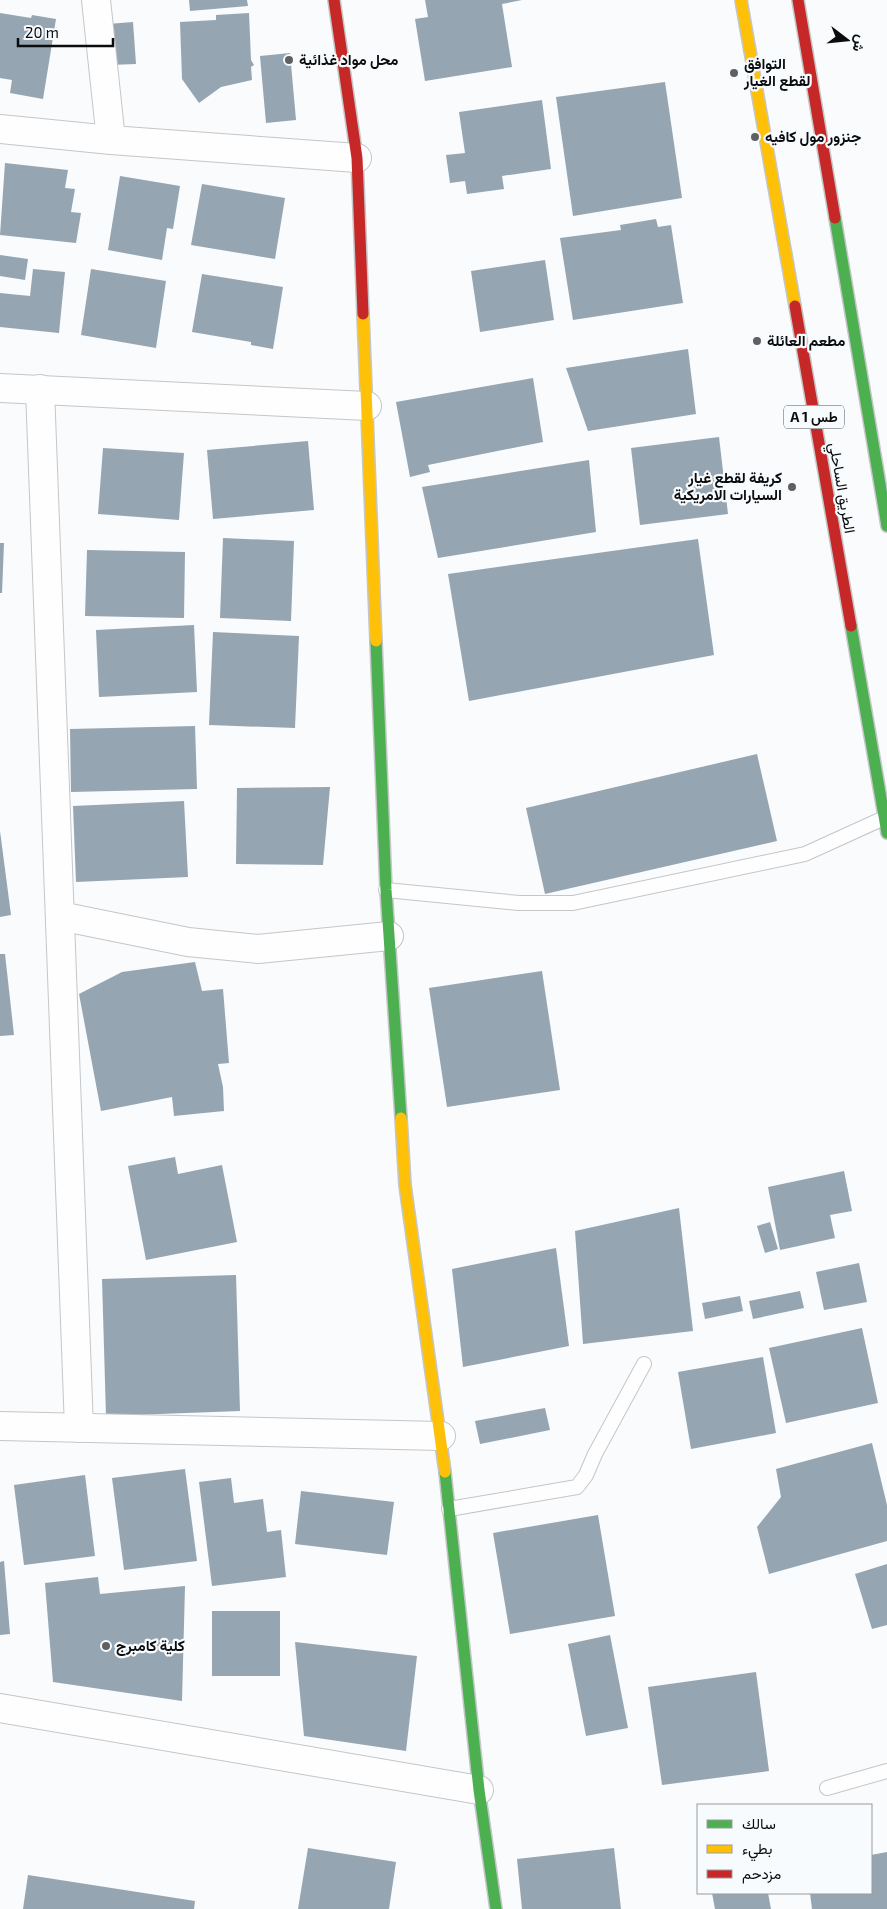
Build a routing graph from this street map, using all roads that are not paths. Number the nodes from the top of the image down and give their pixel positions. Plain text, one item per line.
1 (96, 0) edge
2 (334, 0) edge
3 (741, 0) edge
4 (798, 0) edge
5 (0, 129) edge
6 (111, 140) junction
7 (357, 158) junction
8 (0, 388) edge
9 (40, 389) junction
10 (367, 406) junction
11 (887, 526) edge
12 (884, 818) junction
13 (887, 833) edge
14 (386, 890) junction
15 (60, 916) junction
16 (389, 936) junction
17 (644, 1364) dead end
18 (0, 1426) edge
19 (79, 1428) junction
20 (441, 1436) junction
21 (449, 1509) junction
22 (0, 1708) edge
23 (887, 1771) edge
24 (827, 1788) dead end
25 (479, 1790) junction
26 (496, 1909) edge

1 - 6 street
2 - 7 main road
3 - 12 main road, الطريق الساحلي / A 1 طس
4 - 11 main road, A 1 طس
5 - 6 street
6 - 7 street
7 - 10 main road
8 - 9 street
9 - 10 street
9 - 15 street
10 - 14 main road
12 - 13 main road, الطريق الساحلي / A 1 طس
12 - 14 lane
14 - 16 main road
15 - 16 street
15 - 19 street
16 - 20 main road
17 - 21 lane
18 - 19 street
19 - 20 street
20 - 21 main road
21 - 25 main road
22 - 25 street
23 - 24 lane
25 - 26 main road

